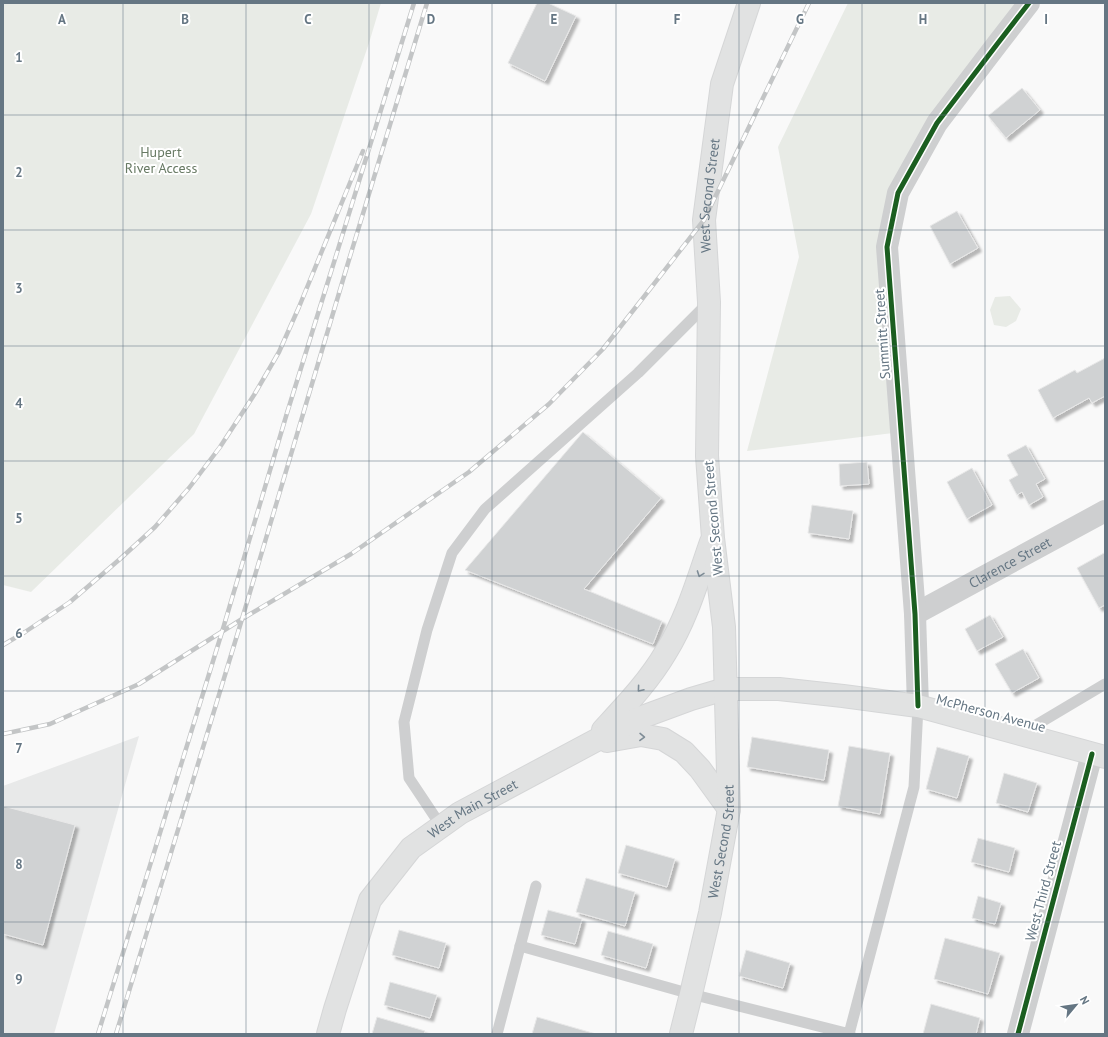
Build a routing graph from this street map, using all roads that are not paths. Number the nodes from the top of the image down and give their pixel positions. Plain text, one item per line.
1 (749, 3) edge
2 (1029, 3) edge
3 (709, 302) junction
4 (1105, 511) edge
5 (713, 538) junction
6 (915, 614) junction
7 (1105, 684) edge
8 (725, 689) junction
9 (918, 706) junction
10 (1022, 734) junction
11 (590, 744) junction
12 (1098, 755) edge
13 (729, 809) junction
14 (441, 826) junction
15 (536, 886) dead end
16 (520, 946) junction
17 (691, 994) junction
18 (328, 1034) edge
19 (497, 1034) edge
20 (681, 1034) edge
21 (849, 1034) edge
22 (1018, 1034) edge

1 - 3 main road, West Second Street
2 - 6 street, Summitt Street
3 - 5 main road, West Second Street
3 - 14 lane
4 - 6 street, Clarence Street
5 - 8 main road, West Second Street
5 -> 11 main road
6 - 9 street, Summitt Street
7 - 10 lane
8 - 9 main road, McPherson Avenue
8 - 11 main road, West Main Street
8 - 13 main road, West Second Street
9 - 10 main road, McPherson Avenue
9 - 21 lane
10 - 12 main road, McPherson Avenue
11 -> 13 main road
11 - 14 main road, West Main Street
12 - 22 street, West Third Street
13 - 17 main road, West Second Street
14 - 18 main road, West Main Street
15 - 16 lane
16 - 17 lane
16 - 19 lane
17 - 20 main road, West Second Street
17 - 21 lane

